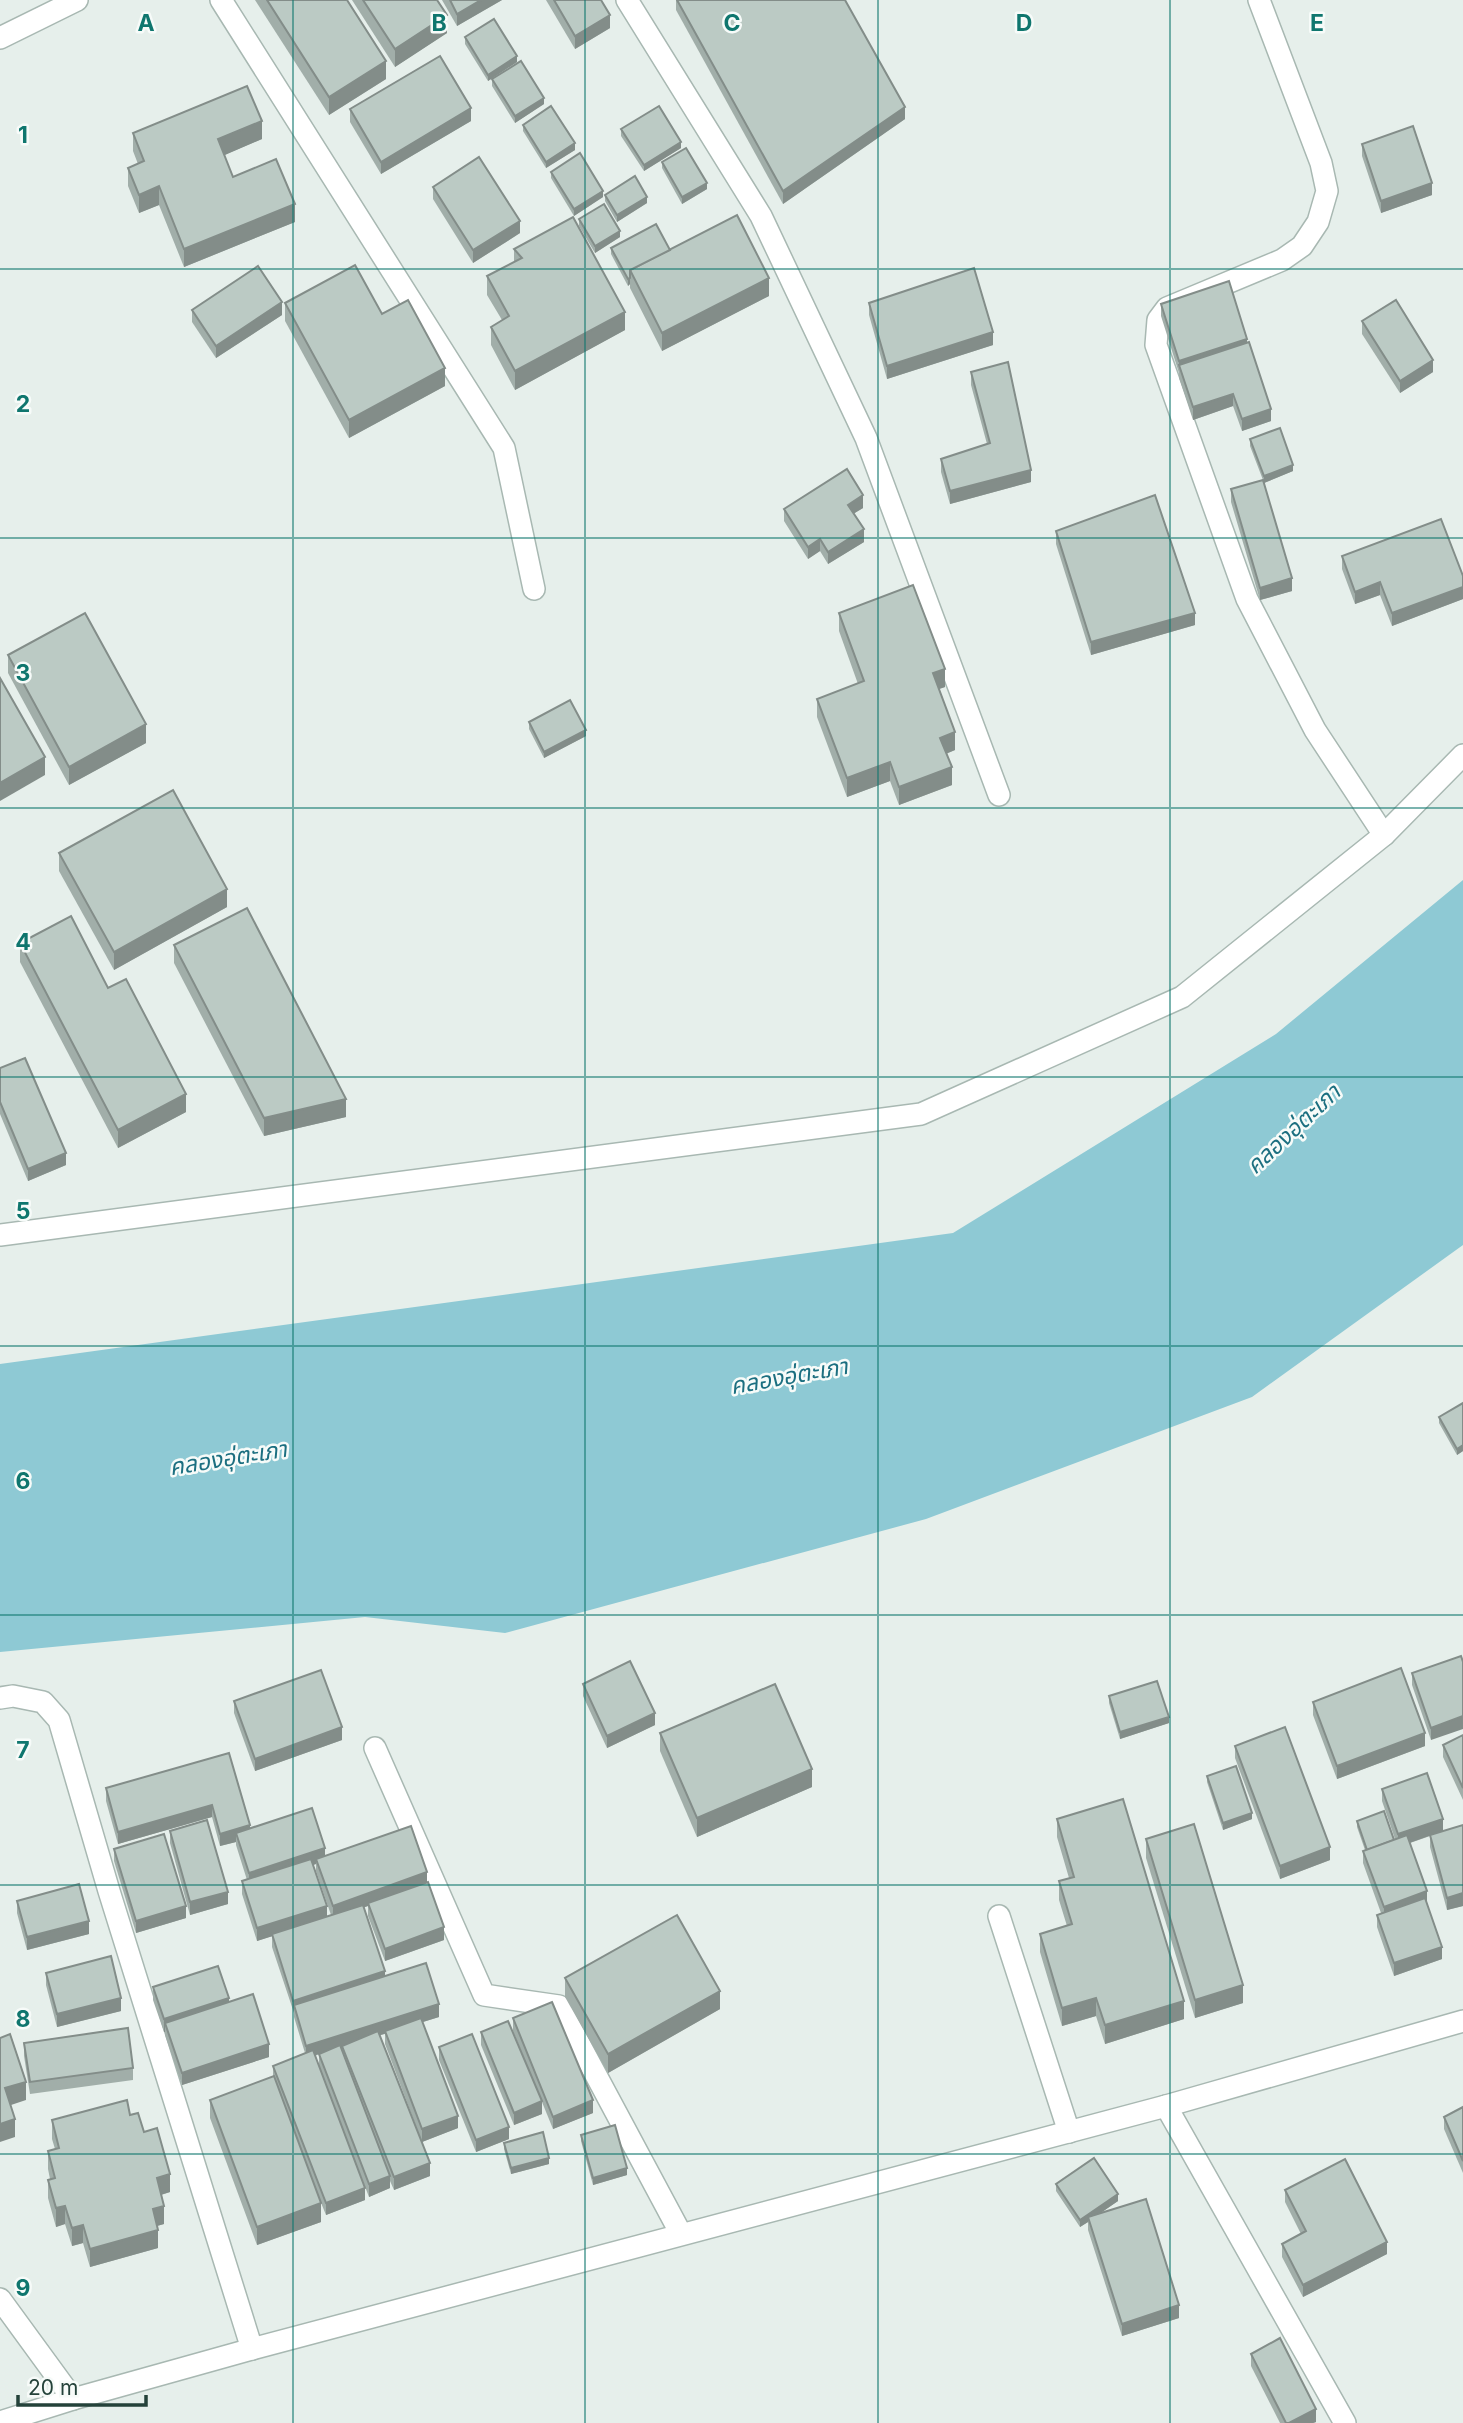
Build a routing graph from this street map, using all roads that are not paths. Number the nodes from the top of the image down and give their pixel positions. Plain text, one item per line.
1 (77, 0) edge
2 (221, 0) edge
3 (627, 0) edge
4 (1259, 0) edge
5 (0, 38) edge
6 (534, 589) dead end
7 (1463, 755) edge
8 (999, 795) dead end
9 (1384, 835) junction
10 (0, 1235) edge
11 (0, 1698) edge
12 (375, 1748) dead end
13 (999, 1916) dead end
14 (1463, 2021) edge
15 (1166, 2106) junction
16 (1069, 2132) junction
17 (681, 2234) junction
18 (0, 2299) edge
19 (252, 2349) junction
20 (73, 2399) junction
21 (0, 2422) edge
22 (1345, 2423) edge

1 - 5 street
2 - 6 street
3 - 8 street
4 - 9 street
7 - 9 street
9 - 10 street
11 - 19 street
12 - 17 street
13 - 16 street
14 - 15 street
15 - 16 street
15 - 22 street
16 - 17 street
17 - 19 street
18 - 20 street
19 - 20 street
20 - 21 street

